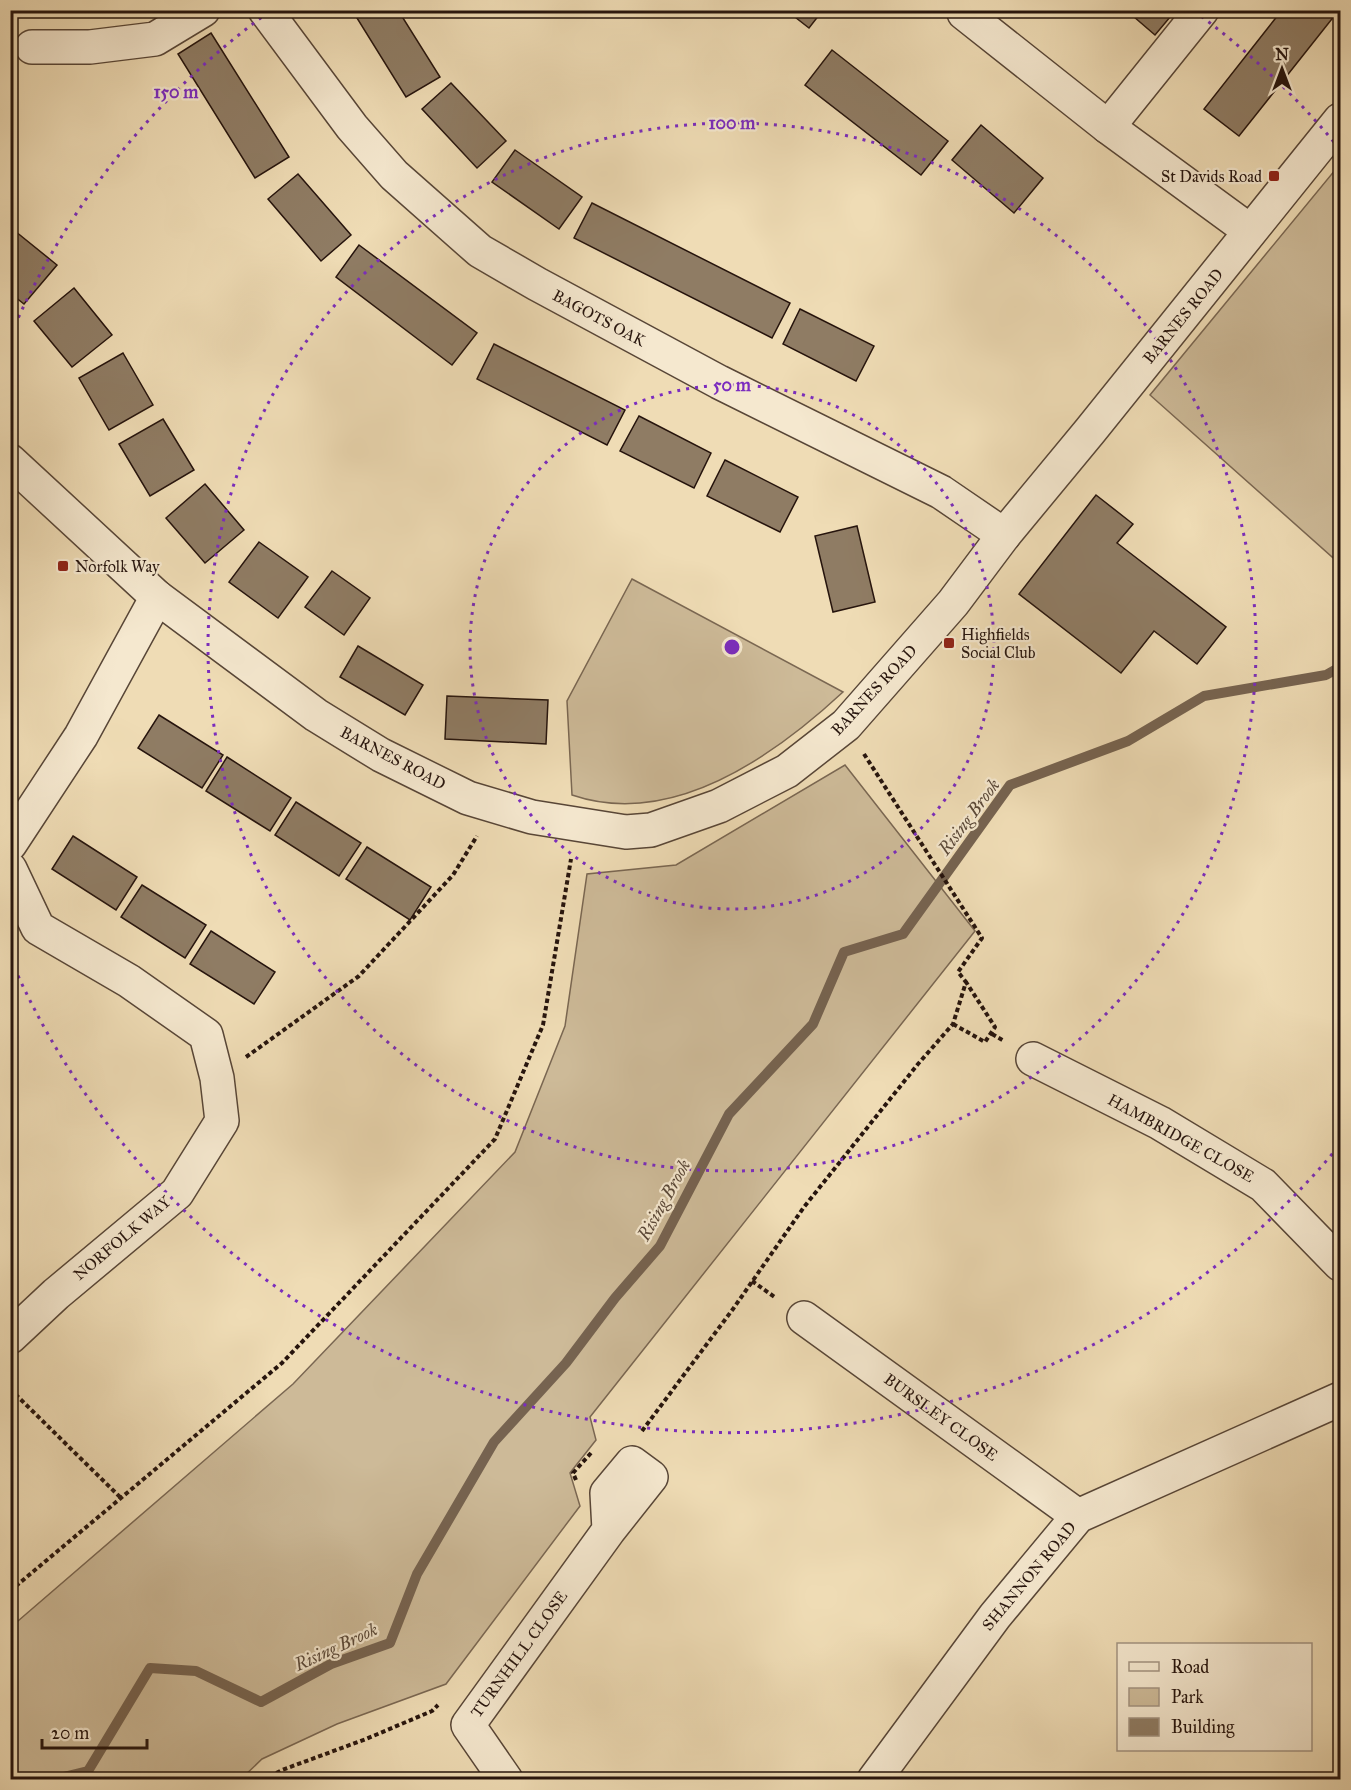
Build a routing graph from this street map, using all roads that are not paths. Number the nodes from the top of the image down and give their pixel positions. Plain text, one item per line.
1 (203, 10) edge
2 (265, 10) edge
3 (1202, 10) edge
4 (964, 13) dead end
5 (32, 47) dead end
6 (1341, 120) edge
7 (1108, 128) junction
8 (1250, 231) junction
9 (10, 461) edge
10 (1004, 535) junction
11 (157, 597) junction
12 (10, 844) edge
13 (10, 869) edge
14 (1033, 1059) dead end
15 (1341, 1264) edge
16 (804, 1317) dead end
17 (10, 1337) edge
18 (1341, 1399) edge
19 (1078, 1516) junction
20 (609, 1530) dead end
21 (506, 1779) edge
22 (874, 1779) edge

1 - 5 street
2 - 10 street, BAGOTS OAK
3 - 7 street
4 - 7 street
6 - 8 street, BARNES ROAD
7 - 8 street
8 - 10 street, BARNES ROAD
9 - 11 street, BARNES ROAD
10 - 11 street, BARNES ROAD
11 - 12 street
13 - 17 street, NORFOLK WAY
14 - 15 street, HAMBRIDGE CLOSE
16 - 19 street, BURSLEY CLOSE
18 - 19 street, SHANNON ROAD
19 - 22 street, SHANNON ROAD
20 - 21 street, TURNHILL CLOSE

